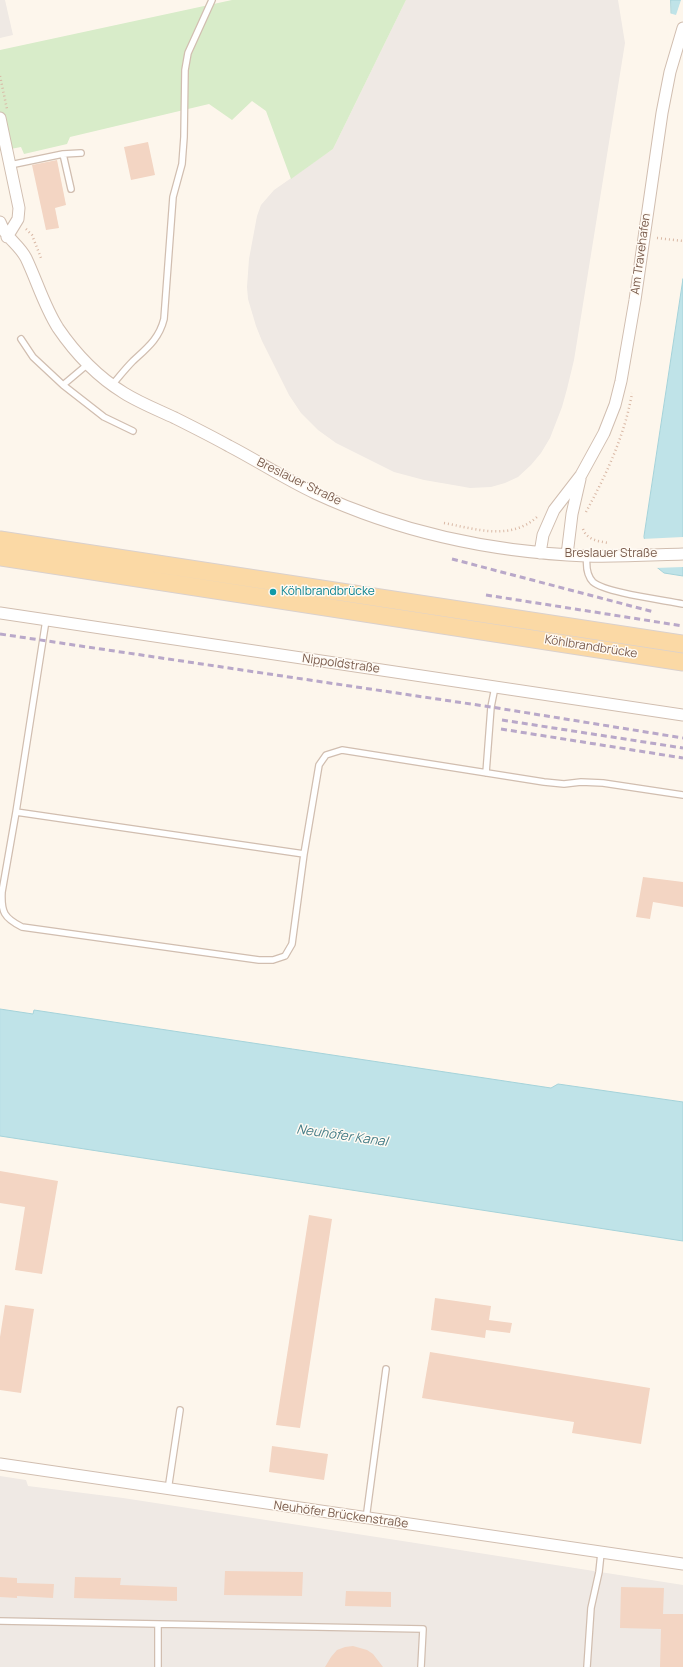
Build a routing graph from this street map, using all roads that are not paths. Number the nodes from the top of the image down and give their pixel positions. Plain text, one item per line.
1 (212, 0) edge
2 (683, 28) edge
3 (0, 118) edge
4 (81, 153) dead end
5 (63, 154) junction
6 (10, 165) junction
7 (70, 189) dead end
8 (0, 222) edge
9 (4, 235) edge
10 (21, 339) dead end
11 (88, 364) junction
12 (63, 385) junction
13 (112, 385) junction
14 (133, 431) dead end
15 (581, 475) junction
16 (0, 540) edge
17 (540, 553) junction
18 (683, 554) edge
19 (567, 555) junction
20 (587, 556) junction
21 (0, 557) edge
22 (683, 604) edge
23 (0, 613) edge
24 (46, 620) junction
25 (683, 644) edge
26 (683, 662) edge
27 (495, 687) junction
28 (683, 715) edge
29 (486, 772) junction
30 (683, 795) edge
31 (16, 812) junction
32 (304, 854) junction
33 (386, 1369) dead end
34 (180, 1410) dead end
35 (0, 1464) edge
36 (168, 1490) junction
37 (366, 1519) junction
38 (601, 1552) junction
39 (683, 1564) edge
40 (0, 1621) edge
41 (158, 1624) junction
42 (158, 1667) edge
43 (422, 1667) edge
44 (587, 1667) edge

1 - 13 lane
2 - 15 street, Am Travehafen
3 - 6 street
4 - 5 lane
5 - 6 lane
5 - 7 lane
6 - 9 street
8 - 9 street, Breslauer Straße
9 - 11 street, Breslauer Straße
10 - 12 lane
11 - 12 lane
11 - 13 street, Breslauer Straße
12 - 14 lane
13 - 17 street, Breslauer Straße
15 - 17 street, Am Travehafen
15 - 19 street, Am Travehafen
16 - 25 main road, Köhlbrandbrücke
17 - 19 street, Breslauer Straße
18 - 20 street, Breslauer Straße
19 - 20 street, Breslauer Straße
20 - 22 lane
21 - 26 main road, Köhlbrandbrücke
23 - 24 street, Nippoldstraße
24 - 27 street, Nippoldstraße
24 - 31 lane
27 - 28 street, Nippoldstraße
27 - 29 lane
29 - 30 lane
29 - 32 lane
31 - 32 lane
31 - 32 lane
33 - 37 lane
34 - 36 lane
35 - 36 street, Neuhöfer Brückenstraße
36 - 37 street, Neuhöfer Brückenstraße
37 - 38 street, Neuhöfer Brückenstraße
38 - 39 street, Neuhöfer Brückenstraße
38 - 44 lane
40 - 41 lane
41 - 42 lane
41 - 43 lane

